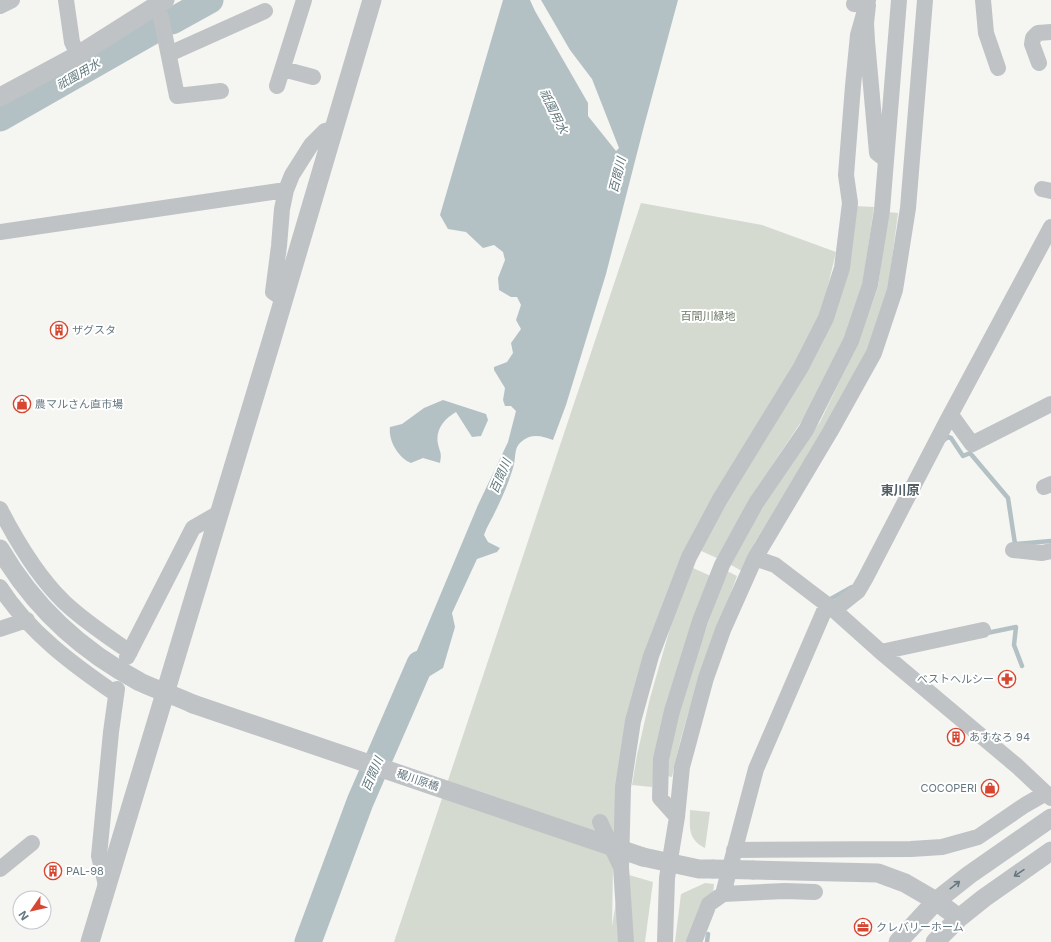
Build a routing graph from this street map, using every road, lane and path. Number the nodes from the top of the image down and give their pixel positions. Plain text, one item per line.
1 (12, 0) edge
2 (66, 0) edge
3 (304, 0) edge
4 (372, 0) edge
5 (899, 0) edge
6 (925, 0) edge
7 (983, 0) edge
8 (863, 3) edge
9 (160, 4) edge
10 (0, 6) edge
11 (265, 11) dead end
12 (1051, 32) edge
13 (169, 54) junction
14 (78, 55) junction
15 (1039, 63) dead end
16 (998, 68) dead end
17 (283, 69) junction
18 (313, 77) dead end
19 (278, 86) dead end
20 (221, 91) dead end
21 (0, 97) edge
22 (333, 129) junction
23 (886, 160) junction
24 (286, 190) junction
25 (1051, 227) edge
26 (0, 232) edge
27 (283, 300) junction
28 (1051, 404) edge
29 (951, 415) junction
30 (0, 509) edge
31 (219, 513) junction
32 (0, 549) edge
33 (1013, 550) dead end
34 (1051, 551) edge
35 (755, 558) junction
36 (0, 586) edge
37 (828, 606) junction
38 (27, 620) junction
39 (0, 629) edge
40 (983, 630) dead end
41 (881, 652) junction
42 (165, 692) junction
43 (1049, 795) edge
44 (677, 817) junction
45 (1051, 818) edge
46 (600, 822) dead end
47 (32, 843) dead end
48 (734, 850) junction
49 (1051, 851) edge
50 (669, 863) junction
51 (621, 867) junction
52 (0, 869) edge
53 (107, 889) junction
54 (815, 892) dead end
55 (723, 894) junction
56 (936, 901) junction
57 (959, 918) junction
58 (90, 942) edge
59 (626, 942) edge
60 (665, 942) edge
61 (694, 942) edge
62 (898, 942) edge
63 (935, 942) edge

1 - 10 street
2 - 14 street
3 - 17 street
4 - 22 street
5 - 23 street
6 - 35 street
7 - 16 street
8 - 23 street
8 - 51 street
9 - 13 street
9 - 14 street
11 - 13 street
12 - 15 street
13 - 20 street
14 - 21 street
17 - 18 street
17 - 19 street
22 - 24 street
22 - 27 street
23 - 44 street
24 - 26 street
24 - 27 street
25 - 29 street
27 - 31 street
28 - 29 street
29 - 37 street
30 - 31 street
31 - 42 street
32 - 42 street, 穝川原橋
33 - 34 street
35 - 37 street
35 - 44 street
36 - 38 street
37 - 41 street
37 - 48 street
38 - 39 street
38 - 53 street
40 - 41 street
41 - 43 street
42 - 50 street, 穝川原橋, bridge
42 - 53 street
43 - 48 street
44 - 50 street
56 -> 45 street
46 - 51 street
47 - 52 street
48 - 55 street
49 -> 57 street
50 - 56 street, 穝川原橋, bridge
50 - 60 street
51 - 59 street
53 - 58 street
54 - 55 street
55 - 61 street
56 - 57 street, 穝川原橋
56 - 62 street
57 - 63 street

